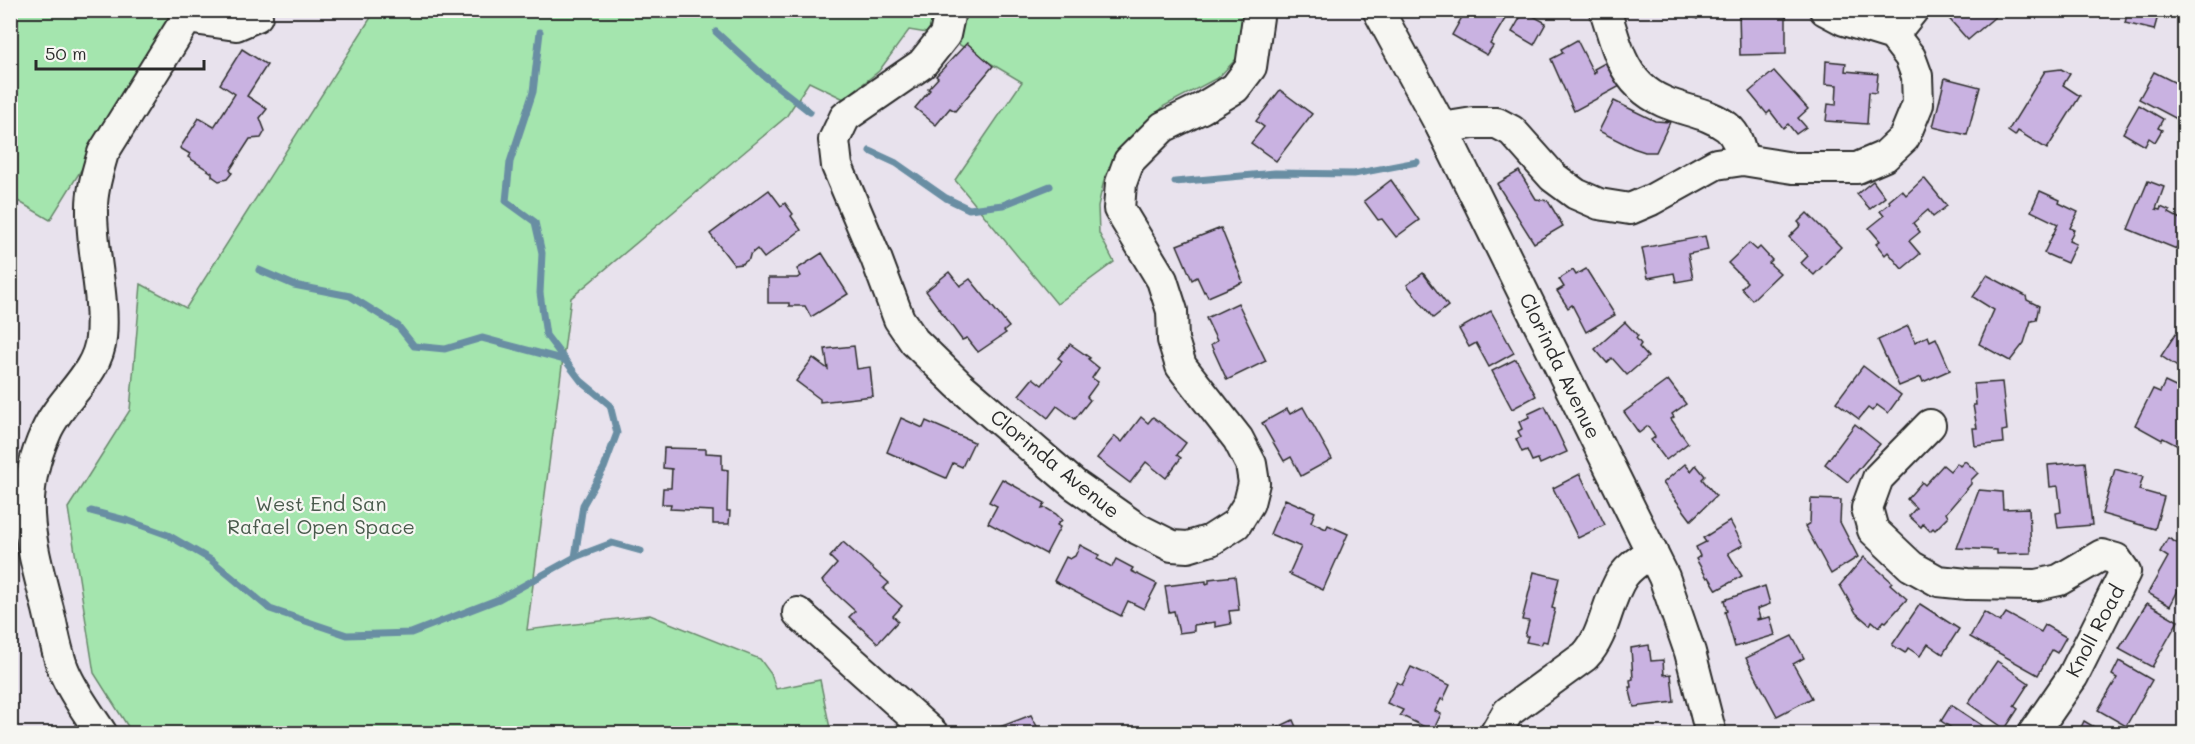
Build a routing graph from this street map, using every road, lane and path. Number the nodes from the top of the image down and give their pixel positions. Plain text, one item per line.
1 (1259, 10) edge
2 (1378, 10) edge
3 (1605, 10) edge
4 (1825, 10) edge
5 (1913, 10) edge
6 (256, 16) dead end
7 (949, 16) dead end
8 (1893, 36) junction
9 (1442, 128) junction
10 (1743, 160) junction
11 (1930, 425) dead end
12 (1652, 552) junction
13 (798, 614) dead end
14 (102, 734) edge
15 (933, 734) edge
16 (1495, 734) edge
17 (1711, 734) edge
18 (2033, 734) edge

1 - 7 street, Clorinda Avenue
2 - 9 street, Clorinda Avenue
3 - 10 street
4 - 8 street
5 - 8 street
6 - 14 street
8 - 10 street
9 - 10 street
9 - 12 street, Clorinda Avenue
11 - 18 street, Knoll Road
12 - 16 street
12 - 17 street, Clorinda Avenue
13 - 15 street

